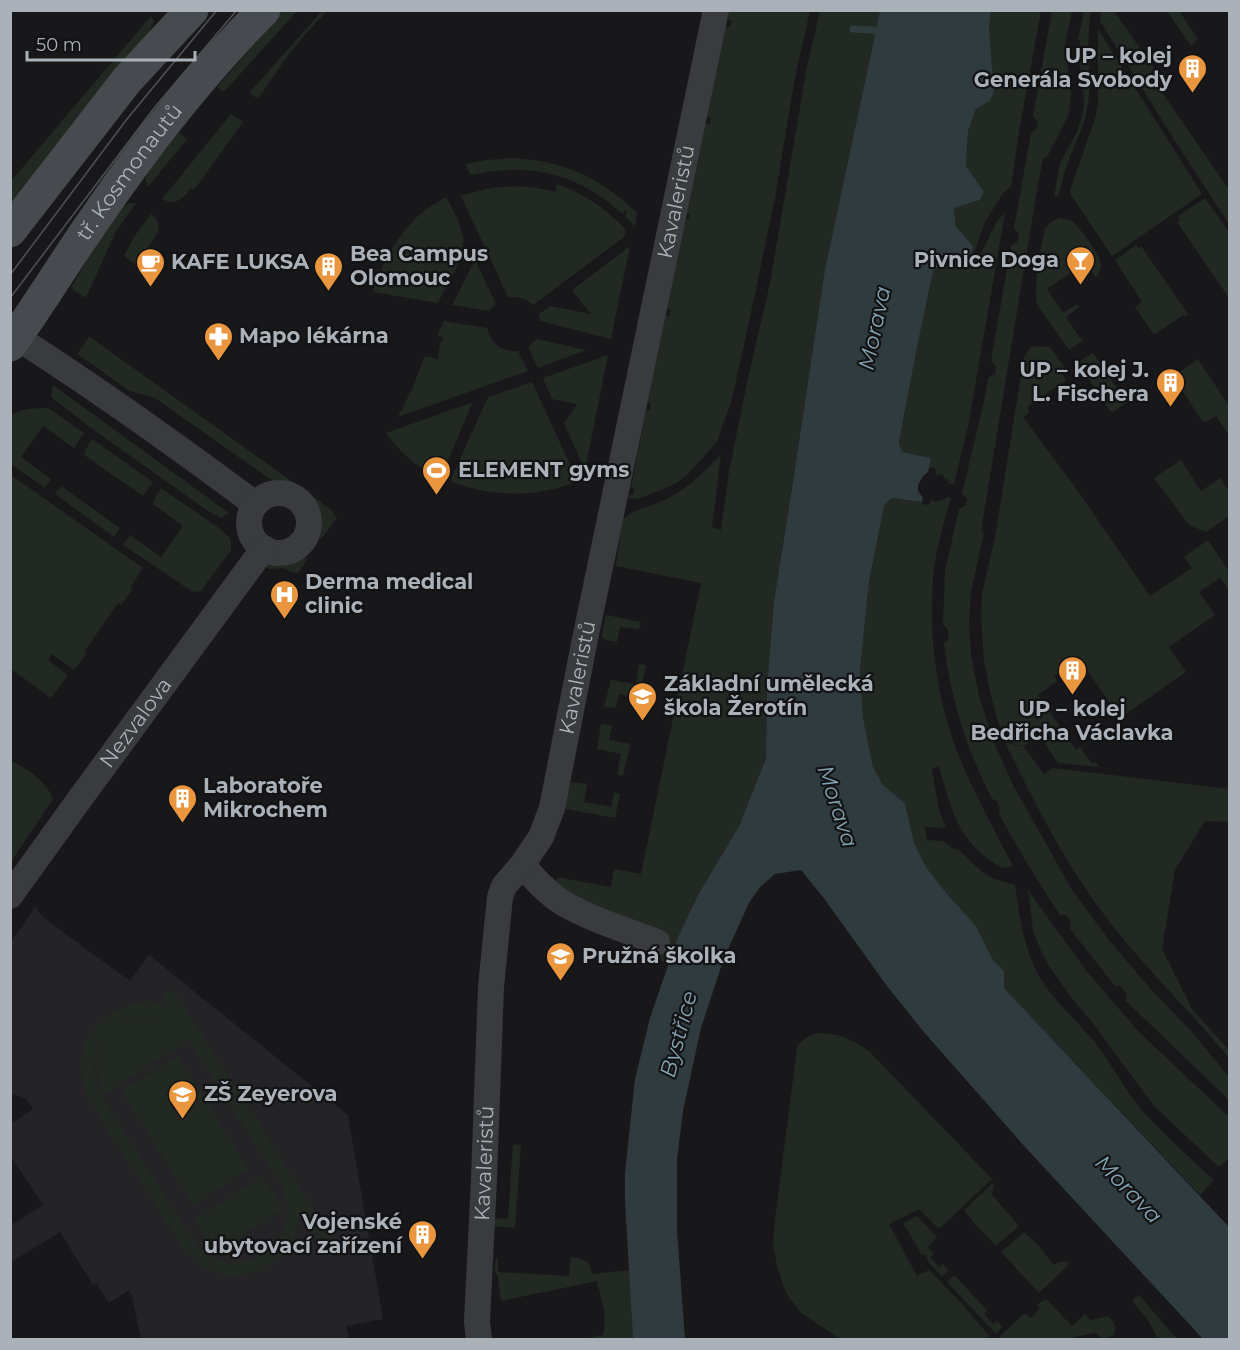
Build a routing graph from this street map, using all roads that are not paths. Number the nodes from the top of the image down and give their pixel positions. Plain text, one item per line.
1 (192, 10) edge
2 (264, 10) edge
3 (716, 10) edge
4 (10, 231) edge
5 (12, 338) edge
6 (255, 504) junction
7 (264, 549) junction
8 (522, 866) junction
9 (10, 896) edge
10 (657, 942) dead end
11 (479, 1340) edge

1 - 4 street
2 - 5 street, tř. Kosmonautů
3 - 8 street, Kavaleristů
5 - 6 street
6 - 7 street
6 - 7 street
7 - 9 street, Nezvalova
8 - 10 street
8 - 11 street, Kavaleristů

